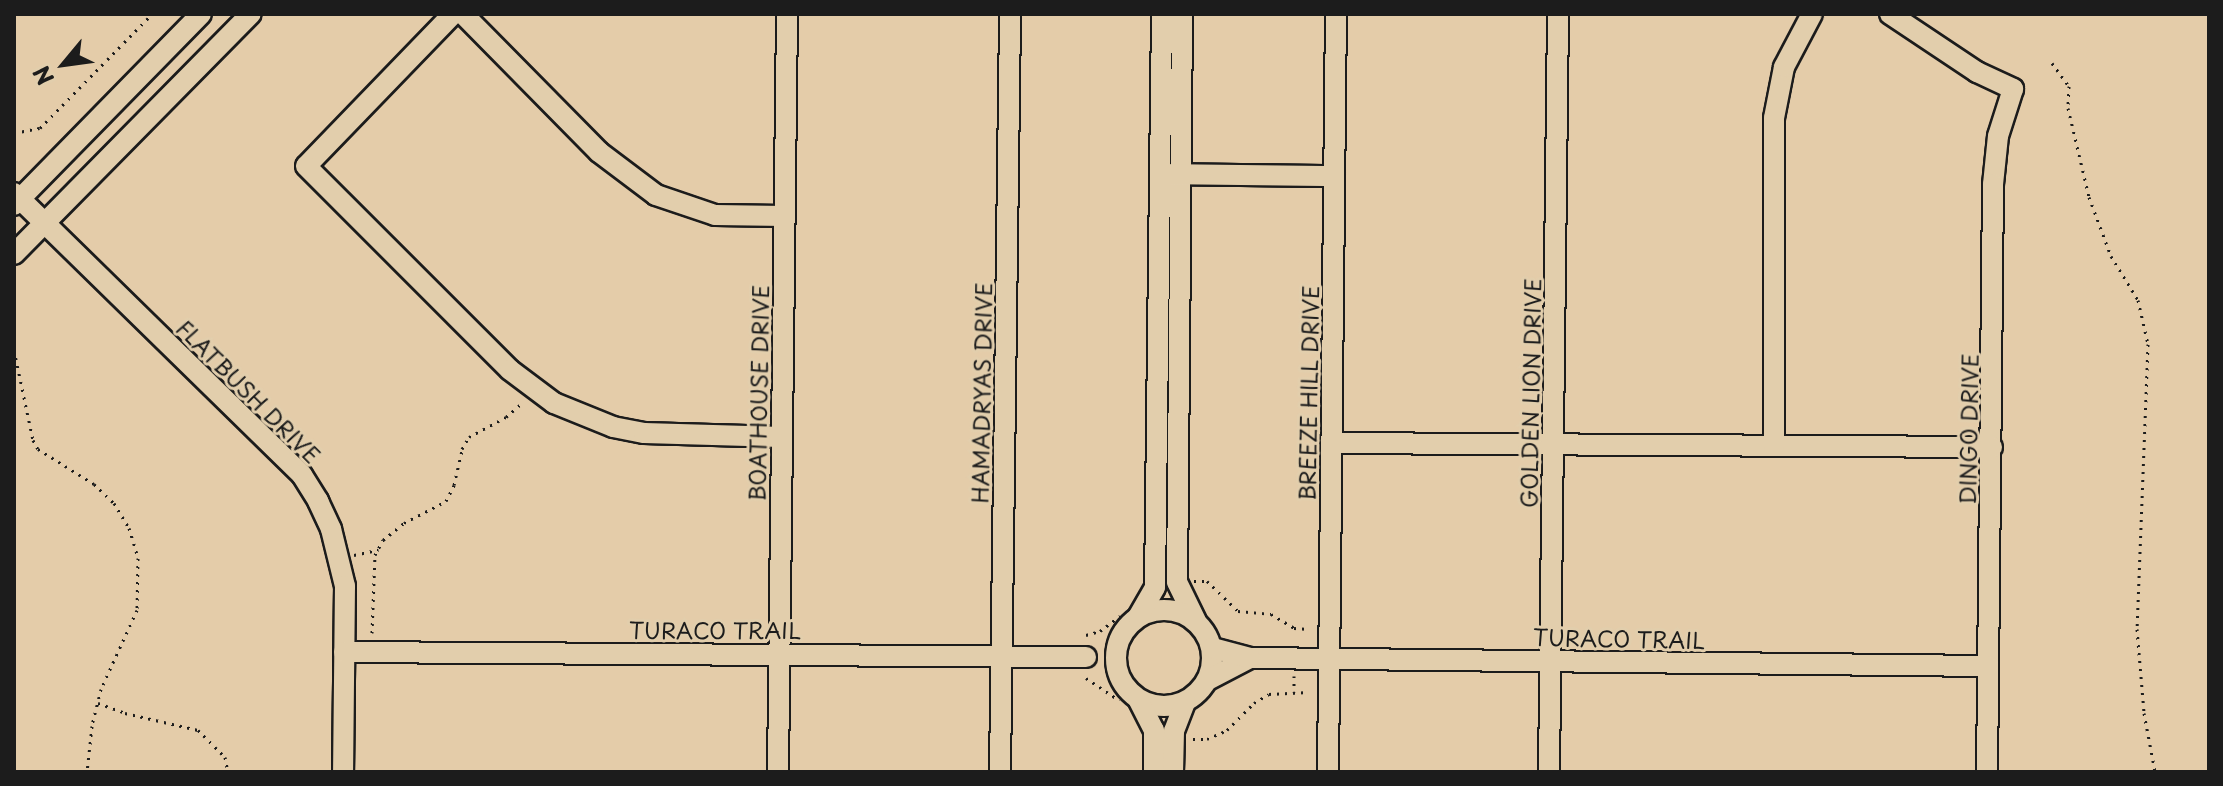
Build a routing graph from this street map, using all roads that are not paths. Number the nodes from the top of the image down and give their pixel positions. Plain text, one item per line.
1 (201, 14) edge
2 (251, 14) edge
3 (453, 14) edge
4 (463, 14) edge
5 (787, 14) edge
6 (1010, 14) edge
7 (1162, 14) edge
8 (1182, 14) edge
9 (1336, 14) edge
10 (1558, 14) edge
11 (1812, 14) edge
12 (1890, 14) edge
13 (1170, 174) junction
14 (1334, 176) junction
15 (16, 199) edge
16 (784, 216) junction
17 (44, 222) junction
18 (14, 254) edge
19 (782, 437) junction
20 (1331, 443) junction
21 (1553, 446) junction
22 (1774, 446) junction
23 (1992, 447) junction
24 (1138, 617) junction
25 (1196, 621) junction
26 (1118, 641) junction
27 (1212, 648) junction
28 (344, 652) junction
29 (780, 655) junction
30 (1002, 656) junction
31 (1250, 658) junction
32 (1329, 659) junction
33 (1551, 661) junction
34 (1988, 666) junction
35 (1086, 668) junction
36 (1118, 673) junction
37 (1208, 680) junction
38 (1185, 702) junction
39 (1131, 703) junction
40 (343, 772) edge
41 (778, 772) edge
42 (1000, 772) edge
43 (1154, 772) edge
44 (1173, 772) edge
45 (1328, 772) edge
46 (1549, 772) edge
47 (1987, 772) edge

1 - 15 street
2 - 17 street
3 - 19 street
4 - 16 street
5 - 16 street, BOATHOUSE DRIVE
6 - 30 street, HAMADRYAS DRIVE
7 - 13 street
8 - 13 street
9 - 14 street, BREEZE HILL DRIVE
10 - 21 street, GOLDEN LION DRIVE
11 - 22 street
12 - 23 street, DINGO DRIVE
13 - 14 street
13 - 24 street
13 - 25 street
14 - 20 street, BREEZE HILL DRIVE
15 - 17 street, FLATBUSH DRIVE
16 - 19 street, BOATHOUSE DRIVE
17 - 18 street
17 - 28 street, FLATBUSH DRIVE
19 - 29 street, BOATHOUSE DRIVE
20 - 21 street
20 - 32 street, BREEZE HILL DRIVE
21 - 22 street
21 - 33 street, GOLDEN LION DRIVE
22 - 23 street
23 - 34 street, DINGO DRIVE
24 - 25 street
24 - 26 street
25 - 27 street
26 - 35 street, TURACO TRAIL
26 - 36 street
27 - 31 street, TURACO TRAIL
27 - 37 street
28 - 29 street, TURACO TRAIL
28 - 40 street, FLATBUSH DRIVE
29 - 30 street, TURACO TRAIL
29 - 41 street, BOATHOUSE DRIVE
30 - 35 street, TURACO TRAIL
30 - 42 street, HAMADRYAS DRIVE
31 - 32 street, TURACO TRAIL
31 - 37 street, TURACO TRAIL
32 - 33 street, TURACO TRAIL
32 - 45 street, BREEZE HILL DRIVE
33 - 34 street, TURACO TRAIL
33 - 46 street, GOLDEN LION DRIVE
34 - 47 street, DINGO DRIVE
35 - 36 street, TURACO TRAIL
36 - 39 street
37 - 38 street
38 - 39 street
38 - 44 street
39 - 43 street

